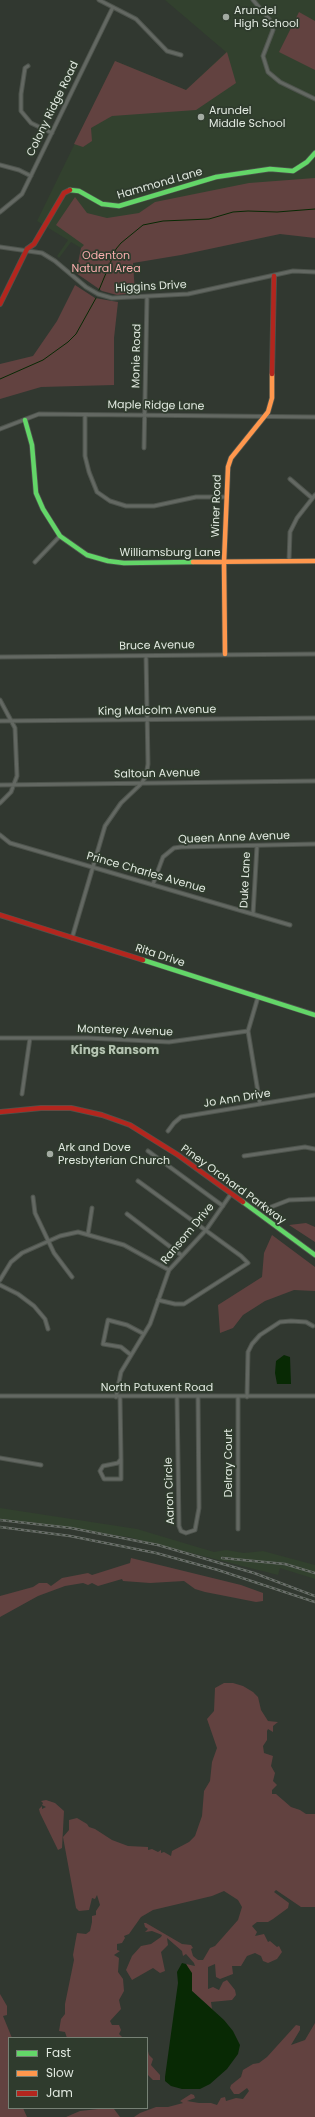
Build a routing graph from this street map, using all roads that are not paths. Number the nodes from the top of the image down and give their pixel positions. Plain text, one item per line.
1 (99, 0) edge
2 (253, 0) edge
3 (114, 7) junction
4 (181, 55) dead end
5 (28, 66) dead end
6 (315, 100) edge
7 (52, 133) junction
8 (315, 153) edge
9 (0, 165) edge
10 (31, 176) junction
11 (0, 212) edge
12 (0, 247) edge
13 (27, 250) junction
14 (315, 272) edge
15 (274, 276) junction
16 (147, 297) junction
17 (0, 304) edge
18 (85, 414) junction
19 (145, 415) junction
20 (265, 416) junction
21 (315, 417) edge
22 (25, 420) junction
23 (0, 429) edge
24 (144, 448) dead end
25 (290, 479) dead end
26 (315, 495) edge
27 (226, 497) junction
28 (312, 498) junction
29 (60, 536) junction
30 (289, 561) junction
31 (315, 561) edge
32 (35, 562) dead end
33 (224, 562) junction
34 (226, 654) junction
35 (315, 654) edge
36 (146, 656) junction
37 (0, 657) edge
38 (0, 700) edge
39 (315, 718) edge
40 (148, 720) junction
41 (12, 721) junction
42 (0, 722) edge
43 (315, 781) edge
44 (141, 784) junction
45 (0, 785) edge
46 (14, 785) junction
47 (0, 803) edge
48 (0, 835) edge
49 (315, 844) edge
50 (257, 846) junction
51 (93, 867) junction
52 (153, 884) junction
53 (253, 914) junction
54 (0, 915) edge
55 (290, 925) dead end
56 (72, 938) junction
57 (258, 997) junction
58 (315, 1015) edge
59 (248, 1031) junction
60 (0, 1038) edge
61 (30, 1038) junction
62 (22, 1094) dead end
63 (315, 1095) edge
64 (260, 1104) junction
65 (0, 1112) edge
66 (168, 1130) dead end
67 (315, 1149) edge
68 (148, 1152) dead end
69 (244, 1156) dead end
70 (138, 1181) dead end
71 (231, 1194) junction
72 (33, 1197) dead end
73 (315, 1199) edge
74 (223, 1206) junction
75 (271, 1207) dead end
76 (92, 1208) dead end
77 (127, 1214) dead end
78 (206, 1230) junction
79 (88, 1234) junction
80 (48, 1240) junction
81 (181, 1255) junction
82 (315, 1255) edge
83 (169, 1270) junction
84 (72, 1278) dead end
85 (0, 1280) edge
86 (0, 1285) edge
87 (158, 1300) junction
88 (313, 1326) dead end
89 (48, 1329) dead end
90 (144, 1334) junction
91 (131, 1355) junction
92 (0, 1396) edge
93 (315, 1396) edge
94 (118, 1397) junction
95 (177, 1397) junction
96 (198, 1397) junction
97 (238, 1397) junction
98 (247, 1397) junction
99 (0, 1458) edge
100 (121, 1459) junction
101 (41, 1465) dead end
102 (238, 1529) dead end

1 - 3 street
2 - 6 street
3 - 4 street
3 - 7 street, Colony Ridge Road
5 - 7 street
7 - 10 street, Colony Ridge Road
8 - 13 street, Hammond Lane
9 - 10 street
10 - 11 street, Colony Ridge Road
12 - 13 street, Higgins Drive
13 - 16 street, Higgins Drive
13 - 17 street, Hammond Lane
14 - 15 street, Higgins Drive
15 - 16 street, Higgins Drive
15 - 20 street, Winer Road
16 - 19 street, Monie Road
18 - 19 street, Maple Ridge Lane
18 - 22 street, Maple Ridge Lane
18 - 27 street
19 - 20 street, Maple Ridge Lane
19 - 24 street, Monie Road
20 - 21 street, Maple Ridge Lane
20 - 27 street, Winer Road
22 - 23 street, Maple Ridge Lane
22 - 29 street, Williamsburg Lane
25 - 28 street
26 - 28 street
27 - 33 street, Winer Road
28 - 30 street
29 - 32 street
29 - 33 street, Williamsburg Lane
30 - 31 street, Williamsburg Lane
30 - 33 street, Williamsburg Lane
33 - 34 street, Winer Road
34 - 35 street, Bruce Avenue
34 - 36 street, Bruce Avenue
36 - 37 street, Bruce Avenue
36 - 40 street
38 - 41 street
39 - 40 street, King Malcolm Avenue
40 - 41 street, King Malcolm Avenue
40 - 44 street
41 - 42 street, King Malcolm Avenue
41 - 46 street
43 - 44 street, Saltoun Avenue
44 - 46 street, Saltoun Avenue
44 - 51 street
45 - 46 street, Saltoun Avenue
46 - 47 street
48 - 51 street, Prince Charles Avenue
49 - 50 street, Queen Anne Avenue
50 - 52 street, Queen Anne Avenue
50 - 53 street, Duke Lane
51 - 52 street, Prince Charles Avenue
51 - 56 street
52 - 53 street, Prince Charles Avenue
53 - 55 street, Prince Charles Avenue
54 - 56 street, Rita Drive
56 - 57 street, Rita Drive
57 - 58 street, Rita Drive
57 - 59 street
59 - 61 street, Monterey Avenue
59 - 64 street
60 - 61 street, Monterey Avenue
61 - 62 street
63 - 64 street, Jo Ann Drive
64 - 66 street, Jo Ann Drive
65 - 71 street, Piney Orchard Parkway
67 - 69 street
68 - 74 street
70 - 78 street
71 - 74 street, Ransom Drive
71 - 82 street, Piney Orchard Parkway
72 - 80 street
73 - 75 street
74 - 78 street, Ransom Drive
76 - 79 street
77 - 81 street
78 - 81 street, Ransom Drive
78 - 87 street
79 - 80 street
79 - 83 street
80 - 84 street
80 - 85 street
81 - 83 street, Ransom Drive
83 - 87 street, Ransom Drive
86 - 89 street
87 - 90 street, Ransom Drive
88 - 98 street
90 - 91 street, Ransom Drive
90 - 91 street
91 - 94 street, Ransom Drive
92 - 94 street, North Patuxent Road
93 - 98 street, North Patuxent Road
94 - 95 street, North Patuxent Road
94 - 100 street, Ransom Drive
95 - 96 street, North Patuxent Road
95 - 96 street, Aaron Circle
96 - 97 street, North Patuxent Road
97 - 98 street, North Patuxent Road
97 - 102 street, Delray Court
99 - 101 street
100 - 100 street, Ransom Drive

